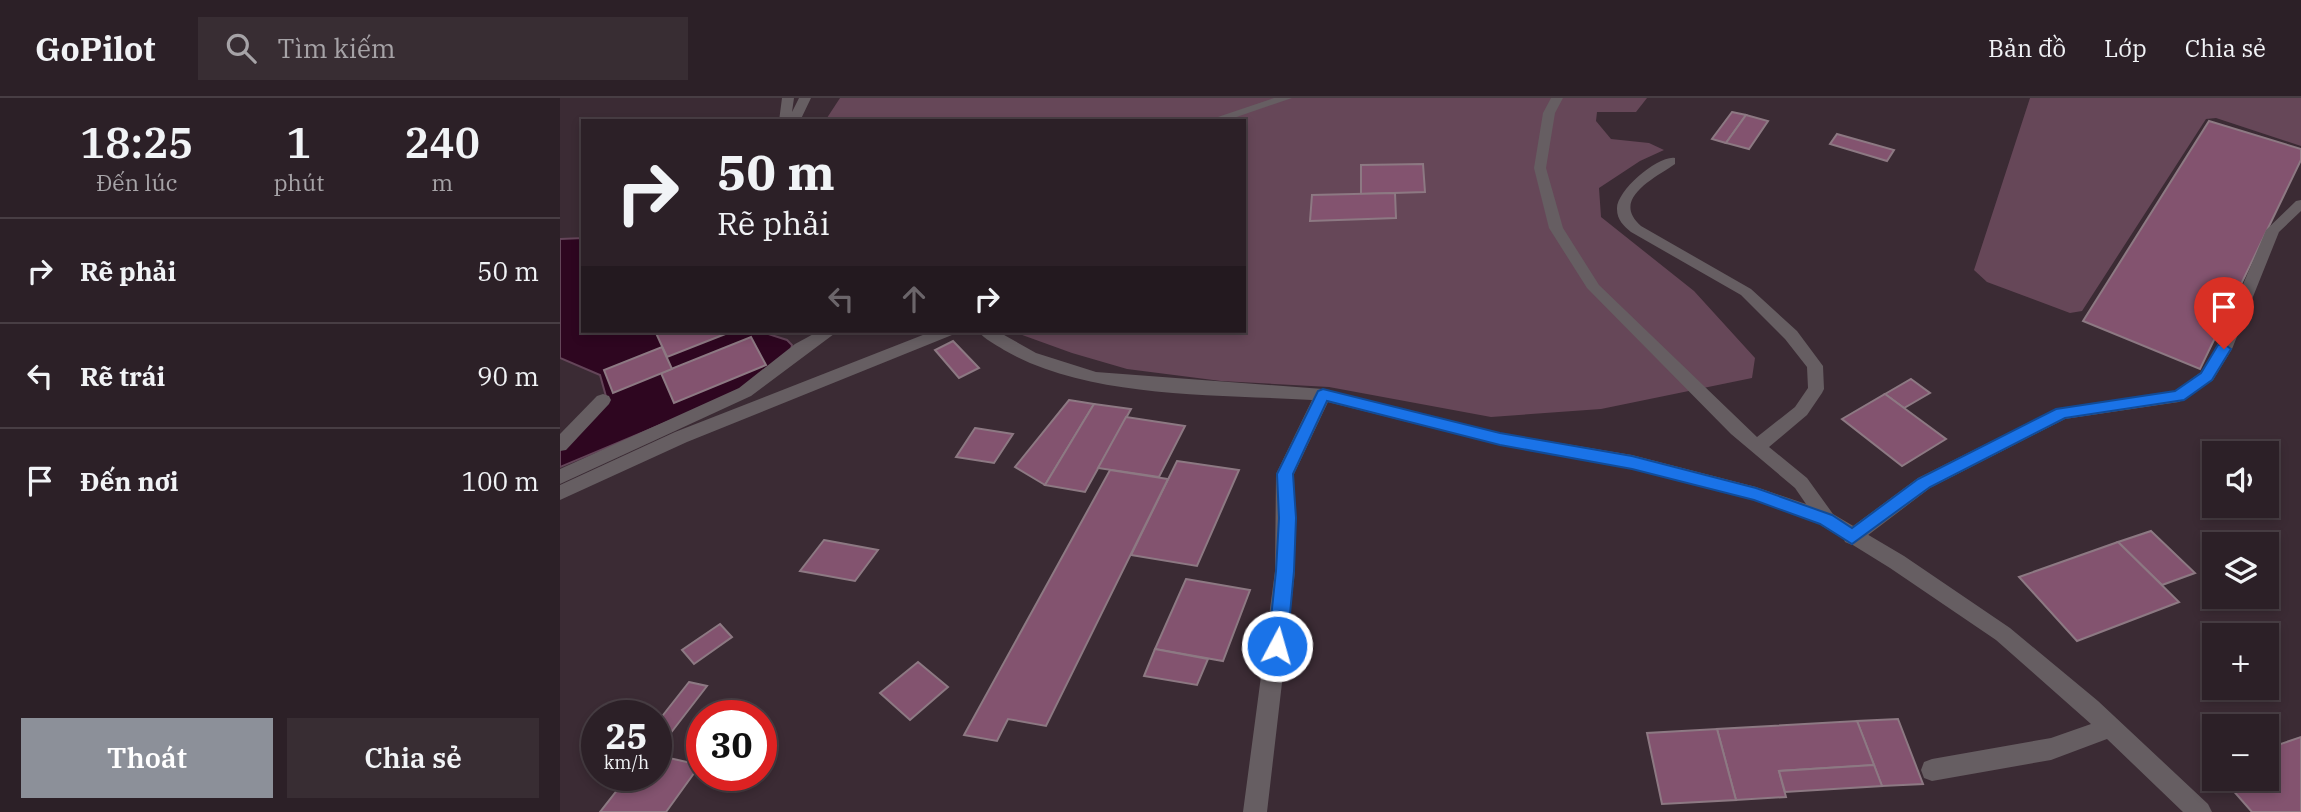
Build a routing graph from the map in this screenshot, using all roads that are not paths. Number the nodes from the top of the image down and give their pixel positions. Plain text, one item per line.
1 (788, 98) edge
2 (805, 98) edge
3 (1286, 98) edge
4 (1557, 98) edge
5 (785, 119) edge
6 (795, 119) edge
7 (1218, 119) edge
8 (1670, 161) dead end
9 (2301, 204) edge
10 (827, 333) edge
11 (942, 333) edge
12 (990, 333) edge
13 (1323, 395) junction
14 (603, 400) dead end
15 (560, 445) edge
16 (1757, 447) junction
17 (560, 477) edge
18 (560, 494) edge
19 (1826, 519) junction
20 (1852, 537) junction
21 (2110, 727) junction
22 (1932, 770) dead end
23 (1255, 812) edge
24 (2200, 812) edge

1 - 5 street
2 - 6 street
3 - 7 street
4 - 16 street
8 - 16 street
9 - 20 street
10 - 17 street
11 - 18 street
12 - 13 street
13 - 19 street
13 - 23 street
14 - 15 street
16 - 19 street
19 - 20 street
20 - 21 street
21 - 22 street
21 - 24 street

